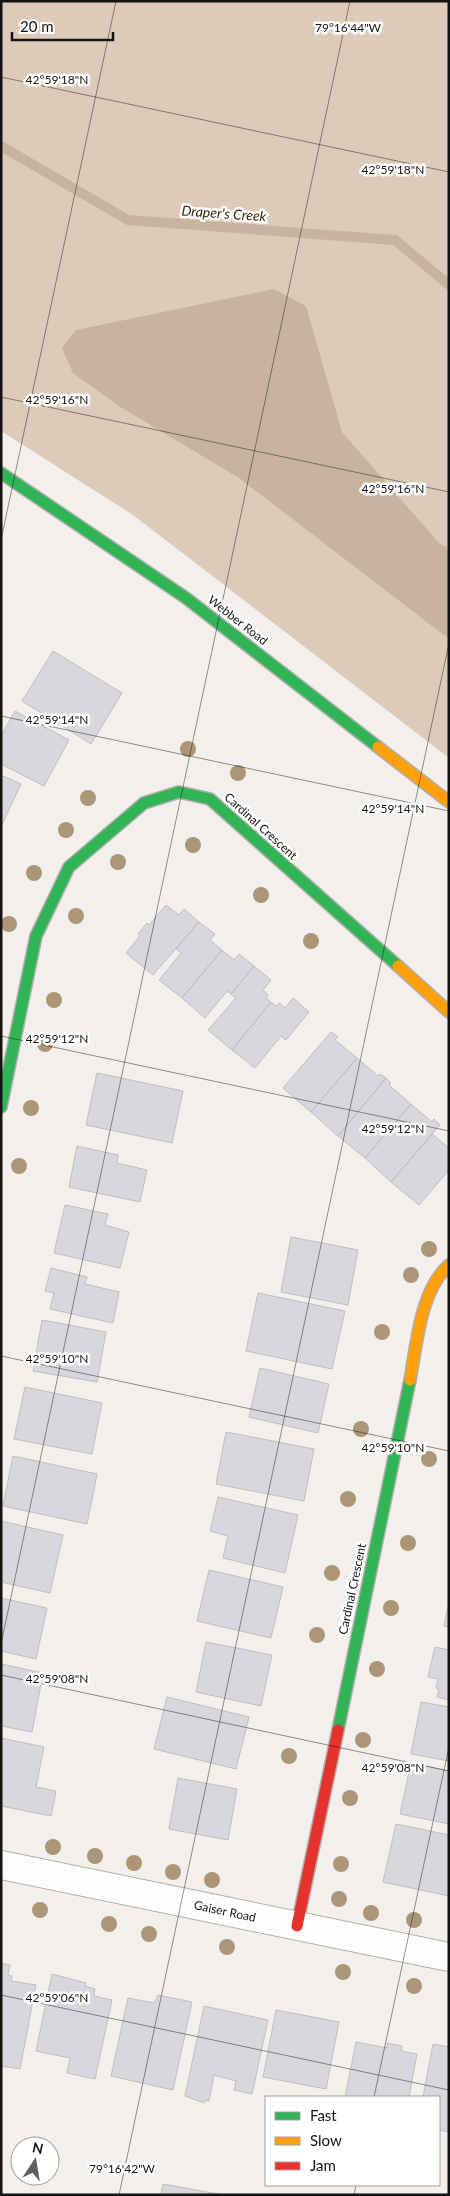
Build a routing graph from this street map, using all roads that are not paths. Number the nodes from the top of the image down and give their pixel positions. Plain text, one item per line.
1 (1, 473) edge
2 (449, 802) edge
3 (449, 1012) edge
4 (1, 1107) edge
5 (449, 1265) edge
6 (1, 1866) edge
7 (297, 1926) junction
8 (449, 1957) edge

1 - 2 street, Webber Road
3 - 4 street, Cardinal Crescent
5 - 7 street, Cardinal Crescent
6 - 7 street, Gaiser Road
7 - 8 street, Gaiser Road

